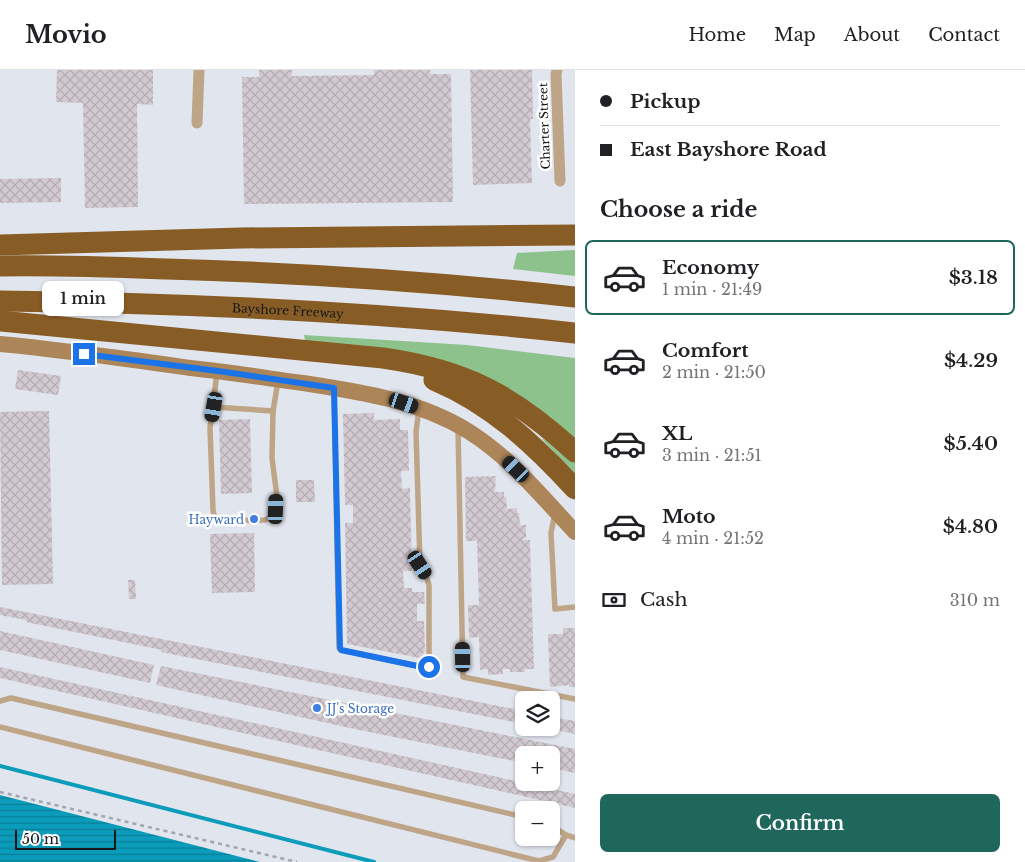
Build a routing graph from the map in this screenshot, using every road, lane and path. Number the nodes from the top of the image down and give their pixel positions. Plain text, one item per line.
1 (199, 70) edge
2 (557, 70) edge
3 (197, 123) dead end
4 (560, 181) dead end
5 (575, 235) edge
6 (0, 245) edge
7 (0, 266) edge
8 (575, 297) edge
9 (0, 301) edge
10 (0, 321) edge
11 (575, 333) edge
12 (0, 344) edge
13 (280, 350) junction
14 (218, 371) junction
15 (278, 380) junction
16 (334, 388) junction
17 (214, 407) junction
18 (419, 408) junction
19 (273, 411) junction
20 (458, 426) junction
21 (575, 452) edge
22 (575, 489) edge
23 (555, 511) junction
24 (575, 532) edge
25 (575, 607) edge
26 (575, 699) edge
27 (0, 701) edge
28 (0, 727) edge
29 (0, 792) edge
30 (515, 816) edge
31 (560, 831) edge
32 (566, 835) junction
33 (575, 838) edge
34 (297, 862) edge

1 - 3 street
2 - 4 street, Charter Street
5 - 6 highway
7 - 8 highway
9 - 11 highway, Bayshore Freeway
10 - 13 highway
12 - 14 street
13 - 21 highway
13 - 22 highway
14 - 15 street
14 - 17 lane
15 - 16 street
15 - 19 lane
16 - 18 street
16 - 18 lane
17 - 19 lane
17 - 19 lane
18 - 20 street
20 - 23 street
20 - 26 lane
23 - 24 street
23 - 25 lane
27 - 30 lane
28 - 32 lane
29 - 34 path
31 - 32 lane
32 - 33 lane

